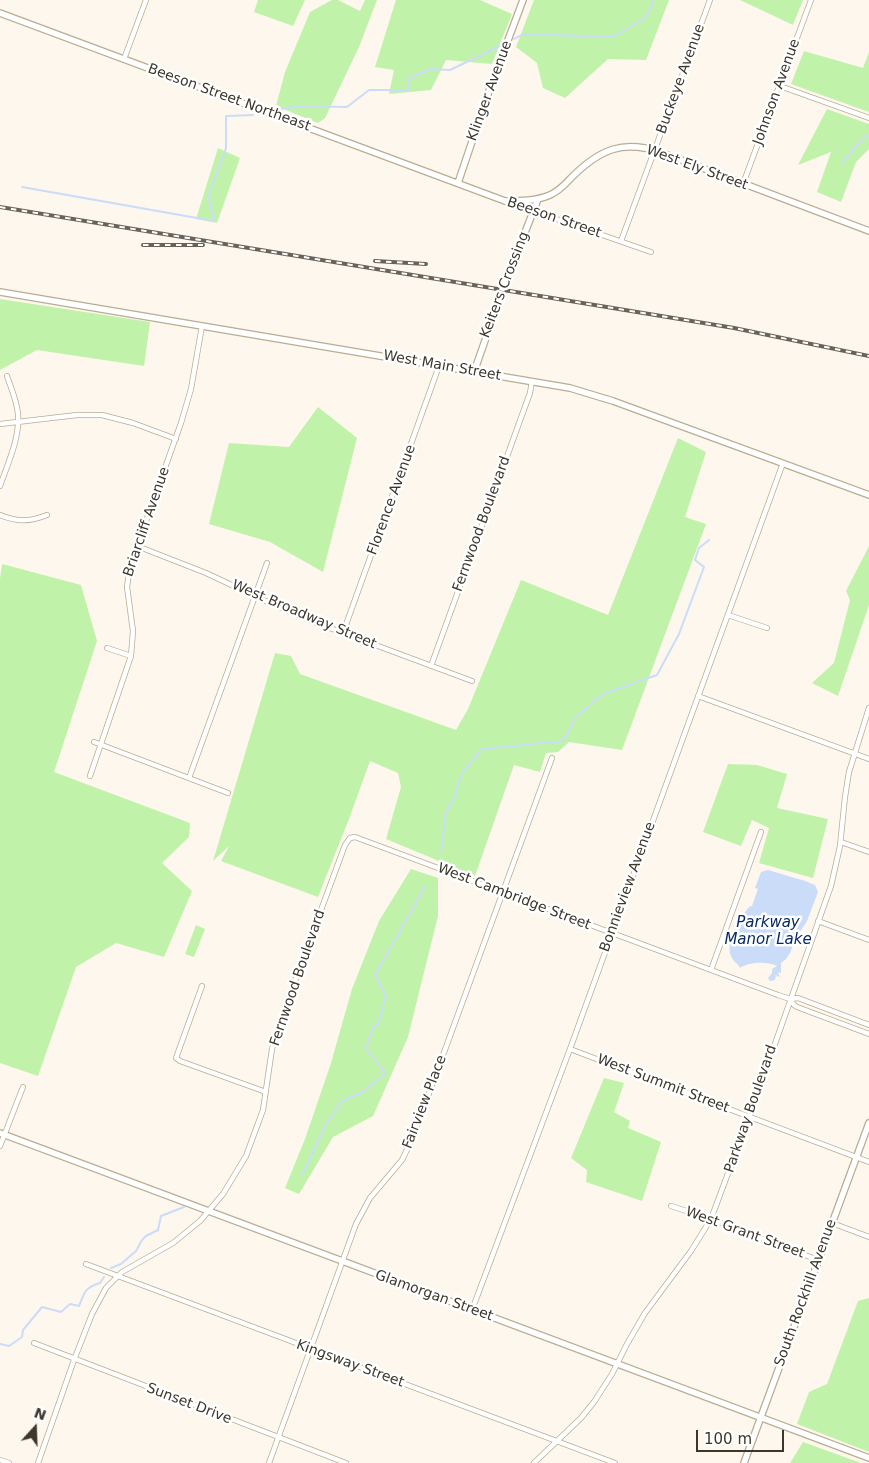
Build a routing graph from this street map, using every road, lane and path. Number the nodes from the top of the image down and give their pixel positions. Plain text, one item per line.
1 (146, 0) edge
2 (524, 0) edge
3 (710, 0) edge
4 (811, 0) edge
5 (0, 13) edge
6 (124, 59) junction
7 (780, 86) junction
8 (869, 118) edge
9 (655, 151) junction
10 (458, 183) junction
11 (743, 184) junction
12 (538, 199) junction
13 (505, 201) junction
14 (534, 211) junction
15 (869, 231) edge
16 (621, 242) junction
17 (651, 252) dead end
18 (0, 292) edge
19 (202, 326) junction
20 (438, 366) junction
21 (474, 372) junction
22 (8, 376) dead end
23 (532, 381) junction
24 (18, 421) junction
25 (0, 424) edge
26 (176, 439) junction
27 (783, 463) junction
28 (0, 486) edge
29 (869, 495) edge
30 (0, 515) edge
31 (47, 515) dead end
32 (136, 546) junction
33 (267, 563) dead end
34 (255, 596) junction
35 (728, 615) junction
36 (767, 628) dead end
37 (344, 633) junction
38 (108, 648) dead end
39 (131, 656) junction
40 (431, 666) junction
41 (472, 681) dead end
42 (698, 696) junction
43 (869, 708) edge
44 (94, 742) dead end
45 (100, 745) junction
46 (854, 753) junction
47 (552, 758) dead end
48 (869, 758) edge
49 (90, 776) dead end
50 (189, 778) junction
51 (228, 793) dead end
52 (761, 832) dead end
53 (350, 838) joint
54 (841, 842) junction
55 (869, 852) edge
56 (503, 893) junction
57 (818, 921) junction
58 (611, 933) junction
59 (869, 940) edge
60 (711, 970) junction
61 (202, 986) dead end
62 (790, 999) junction
63 (869, 1025) edge
64 (869, 1034) edge
65 (570, 1049) junction
66 (23, 1087) dead end
67 (266, 1092) junction
68 (749, 1117) junction
69 (869, 1123) edge
70 (2, 1134) edge
71 (0, 1146) edge
72 (856, 1158) junction
73 (869, 1162) edge
74 (671, 1206) dead end
75 (209, 1211) junction
76 (711, 1219) junction
77 (832, 1223) junction
78 (869, 1237) edge
79 (818, 1260) junction
80 (342, 1262) junction
81 (86, 1264) dead end
82 (117, 1276) junction
83 (472, 1310) junction
84 (34, 1343) dead end
85 (310, 1350) junction
86 (74, 1360) junction
87 (617, 1365) junction
88 (761, 1418) junction
89 (278, 1438) junction
90 (557, 1441) junction
91 (869, 1458) edge
92 (0, 1460) edge
93 (9, 1463) edge
94 (38, 1463) edge
95 (269, 1463) edge
96 (346, 1463) edge
97 (534, 1463) edge
98 (615, 1463) edge
99 (744, 1463) edge

1 - 6 street
2 - 10 street, Klinger Avenue
3 - 9 street, Buckeye Avenue
4 - 7 street, Johnson Avenue
5 - 6 street, Beeson Street Northeast
6 - 10 street, Beeson Street Northeast
7 - 8 street
7 - 11 street, Johnson Avenue
9 - 11 street, West Ely Street
9 - 12 street, West Ely Street
9 - 16 street, Buckeye Avenue
10 - 13 street, Beeson Street
11 - 15 street, West Ely Street
12 - 13 street, West Ely Street
12 - 14 street, Keiters Crossing
13 - 14 street, Beeson Street
14 - 16 street, Beeson Street
14 - 21 street, Keiters Crossing
16 - 17 street, Beeson Street
18 - 19 street, West Main Street
19 - 20 street, West Main Street
19 - 26 street, Briarcliff Avenue
20 - 21 street, West Main Street
20 - 37 street, Florence Avenue
21 - 23 street, West Main Street
22 - 24 street
23 - 27 street, West Main Street
23 - 40 street, Fernwood Boulevard
24 - 25 street
24 - 26 street
24 - 28 street
26 - 32 street, Briarcliff Avenue
27 - 29 street, West Main Street
27 - 35 street, Bonnieview Avenue
30 - 31 street
32 - 34 street, West Broadway Street
32 - 39 street, Briarcliff Avenue
33 - 34 street
34 - 37 street, West Broadway Street
34 - 50 street
35 - 36 street
35 - 42 street, Bonnieview Avenue
37 - 40 street, West Broadway Street
38 - 39 street
39 - 45 street, Briarcliff Avenue
40 - 41 street, West Broadway Street
42 - 46 street
42 - 58 street, Bonnieview Avenue
43 - 46 street, Parkway Boulevard
44 - 45 street
45 - 49 street, Briarcliff Avenue
45 - 50 street
46 - 48 street
46 - 54 street, Parkway Boulevard
47 - 56 street, Fairview Place
50 - 51 street
52 - 60 street
53 - 56 street, West Cambridge Street
53 - 67 street, Fernwood Boulevard
54 - 55 street
54 - 57 street, Parkway Boulevard
56 - 58 street, West Cambridge Street
56 - 80 street, Fairview Place
57 - 59 street
57 - 62 street, Parkway Boulevard
58 - 60 street, West Cambridge Street
58 - 65 street, Bonnieview Avenue
60 - 62 street, West Cambridge Street
61 - 67 street
62 - 63 street, West Cambridge Street
62 - 64 street, West Cambridge Street
62 - 68 street, Parkway Boulevard
65 - 68 street, West Summit Street
65 - 83 street, Bonnieview Avenue
66 - 70 street
67 - 75 street, Fernwood Boulevard
68 - 72 street, West Summit Street
68 - 76 street, Parkway Boulevard
69 - 72 street, South Rockhill Avenue
70 - 71 street
70 - 75 street, Glamorgan Street
72 - 73 street, West Summit Street
72 - 77 street, South Rockhill Avenue
74 - 76 street, West Grant Street
75 - 80 street, Glamorgan Street
75 - 82 street, Fernwood Boulevard
76 - 79 street, West Grant Street
76 - 87 street, Parkway Boulevard
77 - 78 street
77 - 79 street, South Rockhill Avenue
79 - 88 street, South Rockhill Avenue
80 - 83 street, Glamorgan Street
80 - 85 street, Fairview Place
81 - 82 street, Kingsway Street
82 - 85 street, Kingsway Street
82 - 86 street, Fernwood Boulevard
83 - 87 street, Glamorgan Street
84 - 86 street, Sunset Drive
85 - 89 street, Fairview Place
85 - 90 street, Kingsway Street
86 - 89 street, Sunset Drive
86 - 94 street, Fernwood Boulevard
87 - 88 street, Glamorgan Street
87 - 90 street, Parkway Boulevard
88 - 91 street, Glamorgan Street
88 - 99 street, South Rockhill Avenue
89 - 95 street, Fairview Place
89 - 96 street, Sunset Drive
90 - 97 street, Parkway Boulevard
90 - 98 street, Kingsway Street
92 - 93 street

